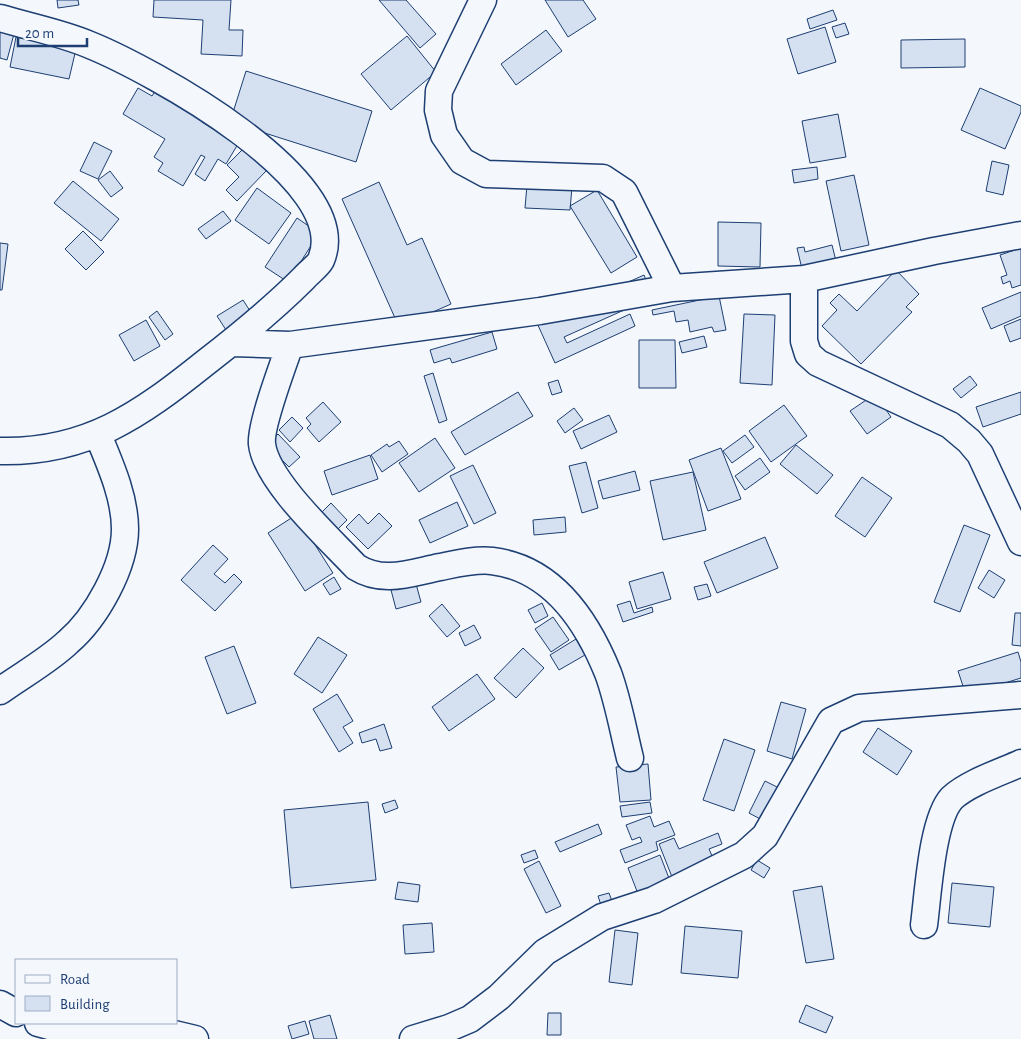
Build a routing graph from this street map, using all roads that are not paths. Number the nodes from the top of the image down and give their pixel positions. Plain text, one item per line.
1 (483, 0) edge
2 (0, 18) edge
3 (1021, 236) edge
4 (804, 279) junction
5 (672, 288) junction
6 (232, 343) junction
7 (290, 345) junction
8 (98, 435) junction
9 (0, 451) edge
10 (1021, 542) edge
11 (0, 691) edge
12 (1021, 695) edge
13 (630, 758) dead end
14 (1021, 763) edge
15 (924, 925) dead end
16 (0, 1004) edge
17 (15, 1012) edge
18 (42, 1024) edge
19 (195, 1039) edge
20 (413, 1039) edge

1 - 5 street
2 - 6 street
3 - 4 street
4 - 5 street
4 - 10 street
5 - 7 street
6 - 7 street
6 - 8 street
7 - 13 street
8 - 9 street
8 - 11 street
12 - 20 street
14 - 15 street
16 - 17 street
18 - 19 street

